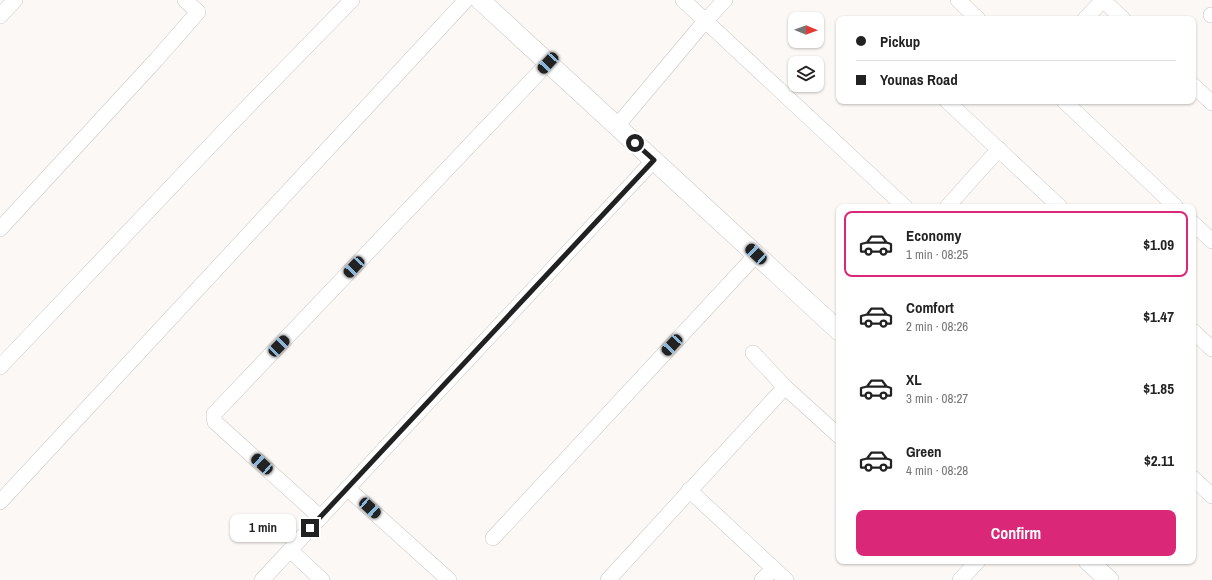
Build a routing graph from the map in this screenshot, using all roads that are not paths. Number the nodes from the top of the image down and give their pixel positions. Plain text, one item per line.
1 (15, 0) edge
2 (185, 0) edge
3 (352, 0) edge
4 (466, 0) edge
5 (480, 0) edge
6 (683, 0) edge
7 (726, 0) edge
8 (958, 0) edge
9 (1103, 0) edge
10 (0, 16) edge
11 (975, 16) edge
12 (1089, 16) edge
13 (1120, 16) edge
14 (706, 20) junction
15 (548, 63) junction
16 (1196, 88) edge
17 (1212, 103) edge
18 (950, 104) edge
19 (1067, 104) edge
20 (617, 126) junction
21 (999, 149) junction
22 (654, 160) junction
23 (902, 204) edge
24 (950, 204) edge
25 (1057, 204) edge
26 (1173, 204) edge
27 (1196, 226) edge
28 (0, 229) edge
29 (1212, 241) edge
30 (756, 254) junction
31 (836, 325) edge
32 (1196, 334) edge
33 (1212, 350) edge
34 (753, 353) dead end
35 (0, 367) edge
36 (785, 387) junction
37 (836, 433) edge
38 (1196, 481) edge
39 (347, 488) junction
40 (689, 490) junction
41 (1212, 496) edge
42 (0, 502) edge
43 (320, 517) junction
44 (492, 538) dead end
45 (290, 550) junction
46 (975, 564) edge
47 (1091, 564) edge
48 (773, 569) junction
49 (262, 580) edge
50 (322, 580) edge
51 (449, 580) edge
52 (608, 580) edge
53 (762, 580) edge
54 (786, 580) edge
55 (960, 580) edge
56 (1109, 580) edge

1 - 10 street
2 - 28 street
3 - 35 street
4 - 42 street
5 - 15 street
6 - 14 street
7 - 14 street
8 - 11 street
9 - 12 street
9 - 13 street
14 - 20 street
14 - 23 street
15 - 20 street
15 - 43 street
16 - 17 street
18 - 21 street
19 - 26 street
20 - 22 street
21 - 24 street
21 - 25 street
22 - 30 street
22 - 39 street
27 - 29 street
30 - 31 street
30 - 44 street
32 - 33 street
34 - 36 street
36 - 37 street
36 - 40 street
38 - 41 street
39 - 43 street
39 - 51 street
40 - 48 street
40 - 52 street
43 - 45 street
45 - 49 street
45 - 50 street
46 - 55 street
47 - 56 street
48 - 53 street
48 - 54 street

